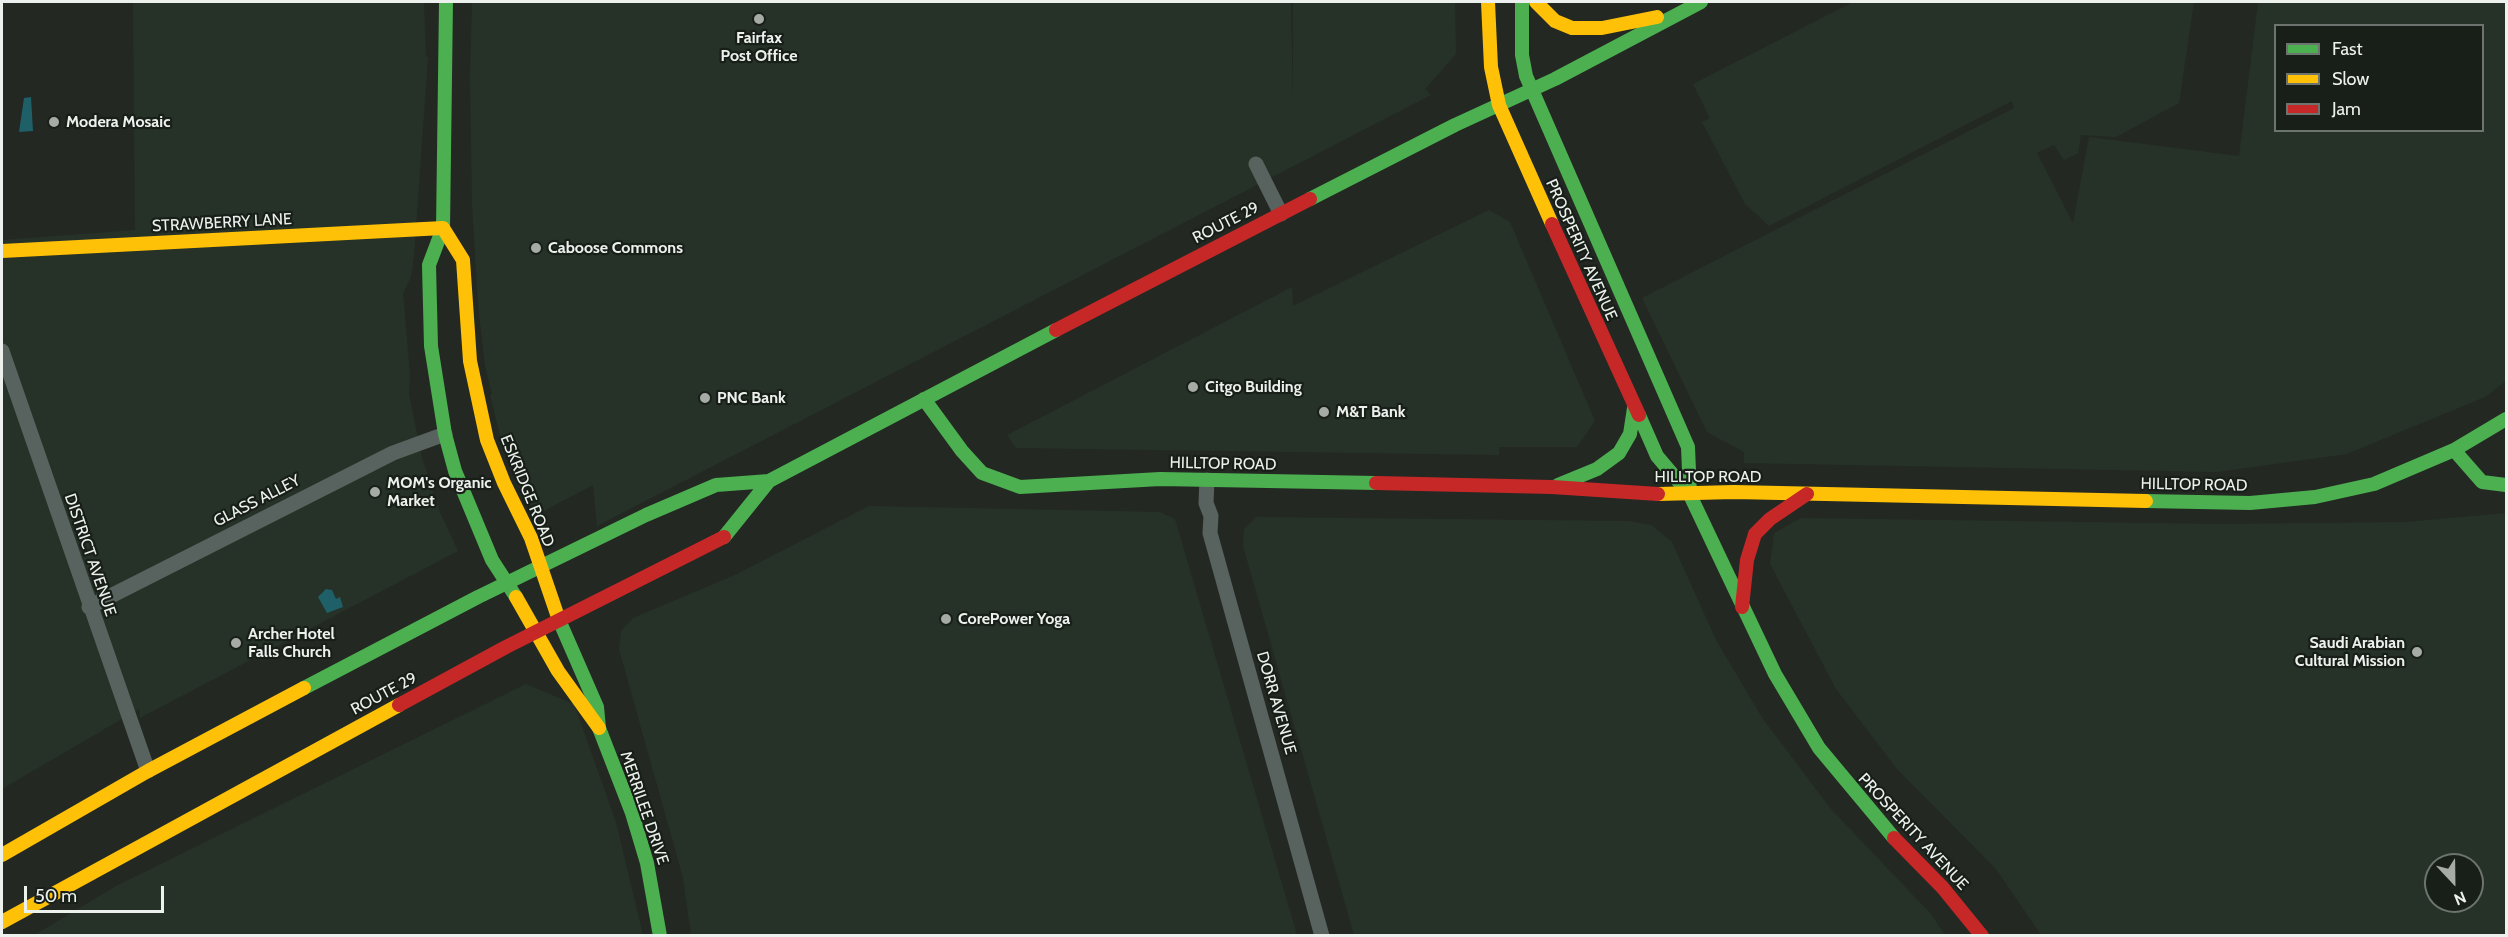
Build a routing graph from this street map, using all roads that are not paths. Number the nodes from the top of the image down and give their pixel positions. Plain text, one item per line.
1 (447, 2) edge
2 (1488, 2) edge
3 (1522, 2) edge
4 (1536, 2) edge
5 (1701, 2) edge
6 (1684, 10) junction
7 (1531, 90) junction
8 (1499, 105) junction
9 (1256, 164) dead end
10 (1281, 213) junction
11 (443, 228) junction
12 (2, 251) edge
13 (2, 351) edge
14 (924, 399) junction
15 (1634, 408) junction
16 (2506, 419) edge
17 (445, 434) junction
18 (2454, 450) junction
19 (1207, 480) junction
20 (769, 481) junction
21 (2506, 485) edge
22 (1552, 487) junction
23 (1807, 494) junction
24 (1690, 495) junction
25 (540, 569) junction
26 (507, 584) junction
27 (89, 607) junction
28 (1742, 608) junction
29 (559, 621) junction
30 (537, 632) junction
31 (577, 658) joint
32 (599, 728) junction
33 (148, 771) junction
34 (2, 855) edge
35 (2, 922) edge
36 (660, 936) edge
37 (1322, 936) edge
38 (1982, 936) edge

1 - 11 main road
2 - 8 main road, PROSPERITY AVENUE
3 - 7 main road, PROSPERITY AVENUE
4 - 6 main road
5 - 6 main road, ROUTE 29
6 - 7 main road, ROUTE 29
7 - 8 main road, ROUTE 29
7 - 24 main road, PROSPERITY AVENUE
8 - 10 main road, ROUTE 29
8 - 15 main road, PROSPERITY AVENUE
9 - 10 street
10 - 14 main road, ROUTE 29
11 - 12 main road, STRAWBERRY LANE
11 - 17 main road
11 - 25 main road, ESKRIDGE ROAD
13 - 27 street, DISTRICT AVENUE
14 - 19 main road, HILLTOP ROAD
14 - 20 main road, ROUTE 29
15 - 22 main road
15 - 24 main road, PROSPERITY AVENUE
16 - 18 main road, HILLTOP ROAD
17 - 26 main road
17 - 27 street, GLASS ALLEY
18 - 21 main road
18 - 23 main road, HILLTOP ROAD
19 - 22 main road, HILLTOP ROAD
19 - 37 street, DORR AVENUE
20 - 25 main road, ROUTE 29
20 - 29 main road, ROUTE 29
22 - 24 main road, HILLTOP ROAD
23 - 24 main road, HILLTOP ROAD
23 - 28 main road
24 - 28 main road, PROSPERITY AVENUE
25 - 26 main road, ROUTE 29
25 - 29 main road, ESKRIDGE ROAD
26 - 30 main road, MERRILEE DRIVE
26 - 33 main road, ROUTE 29
27 - 33 street, DISTRICT AVENUE
28 - 38 main road, PROSPERITY AVENUE
29 - 30 main road, ROUTE 29
29 - 31 main road, ESKRIDGE ROAD
30 - 32 main road, MERRILEE DRIVE
30 - 35 main road, ROUTE 29
31 - 32 main road, MERRILEE DRIVE
32 - 36 main road, MERRILEE DRIVE
33 - 34 main road, ROUTE 29

